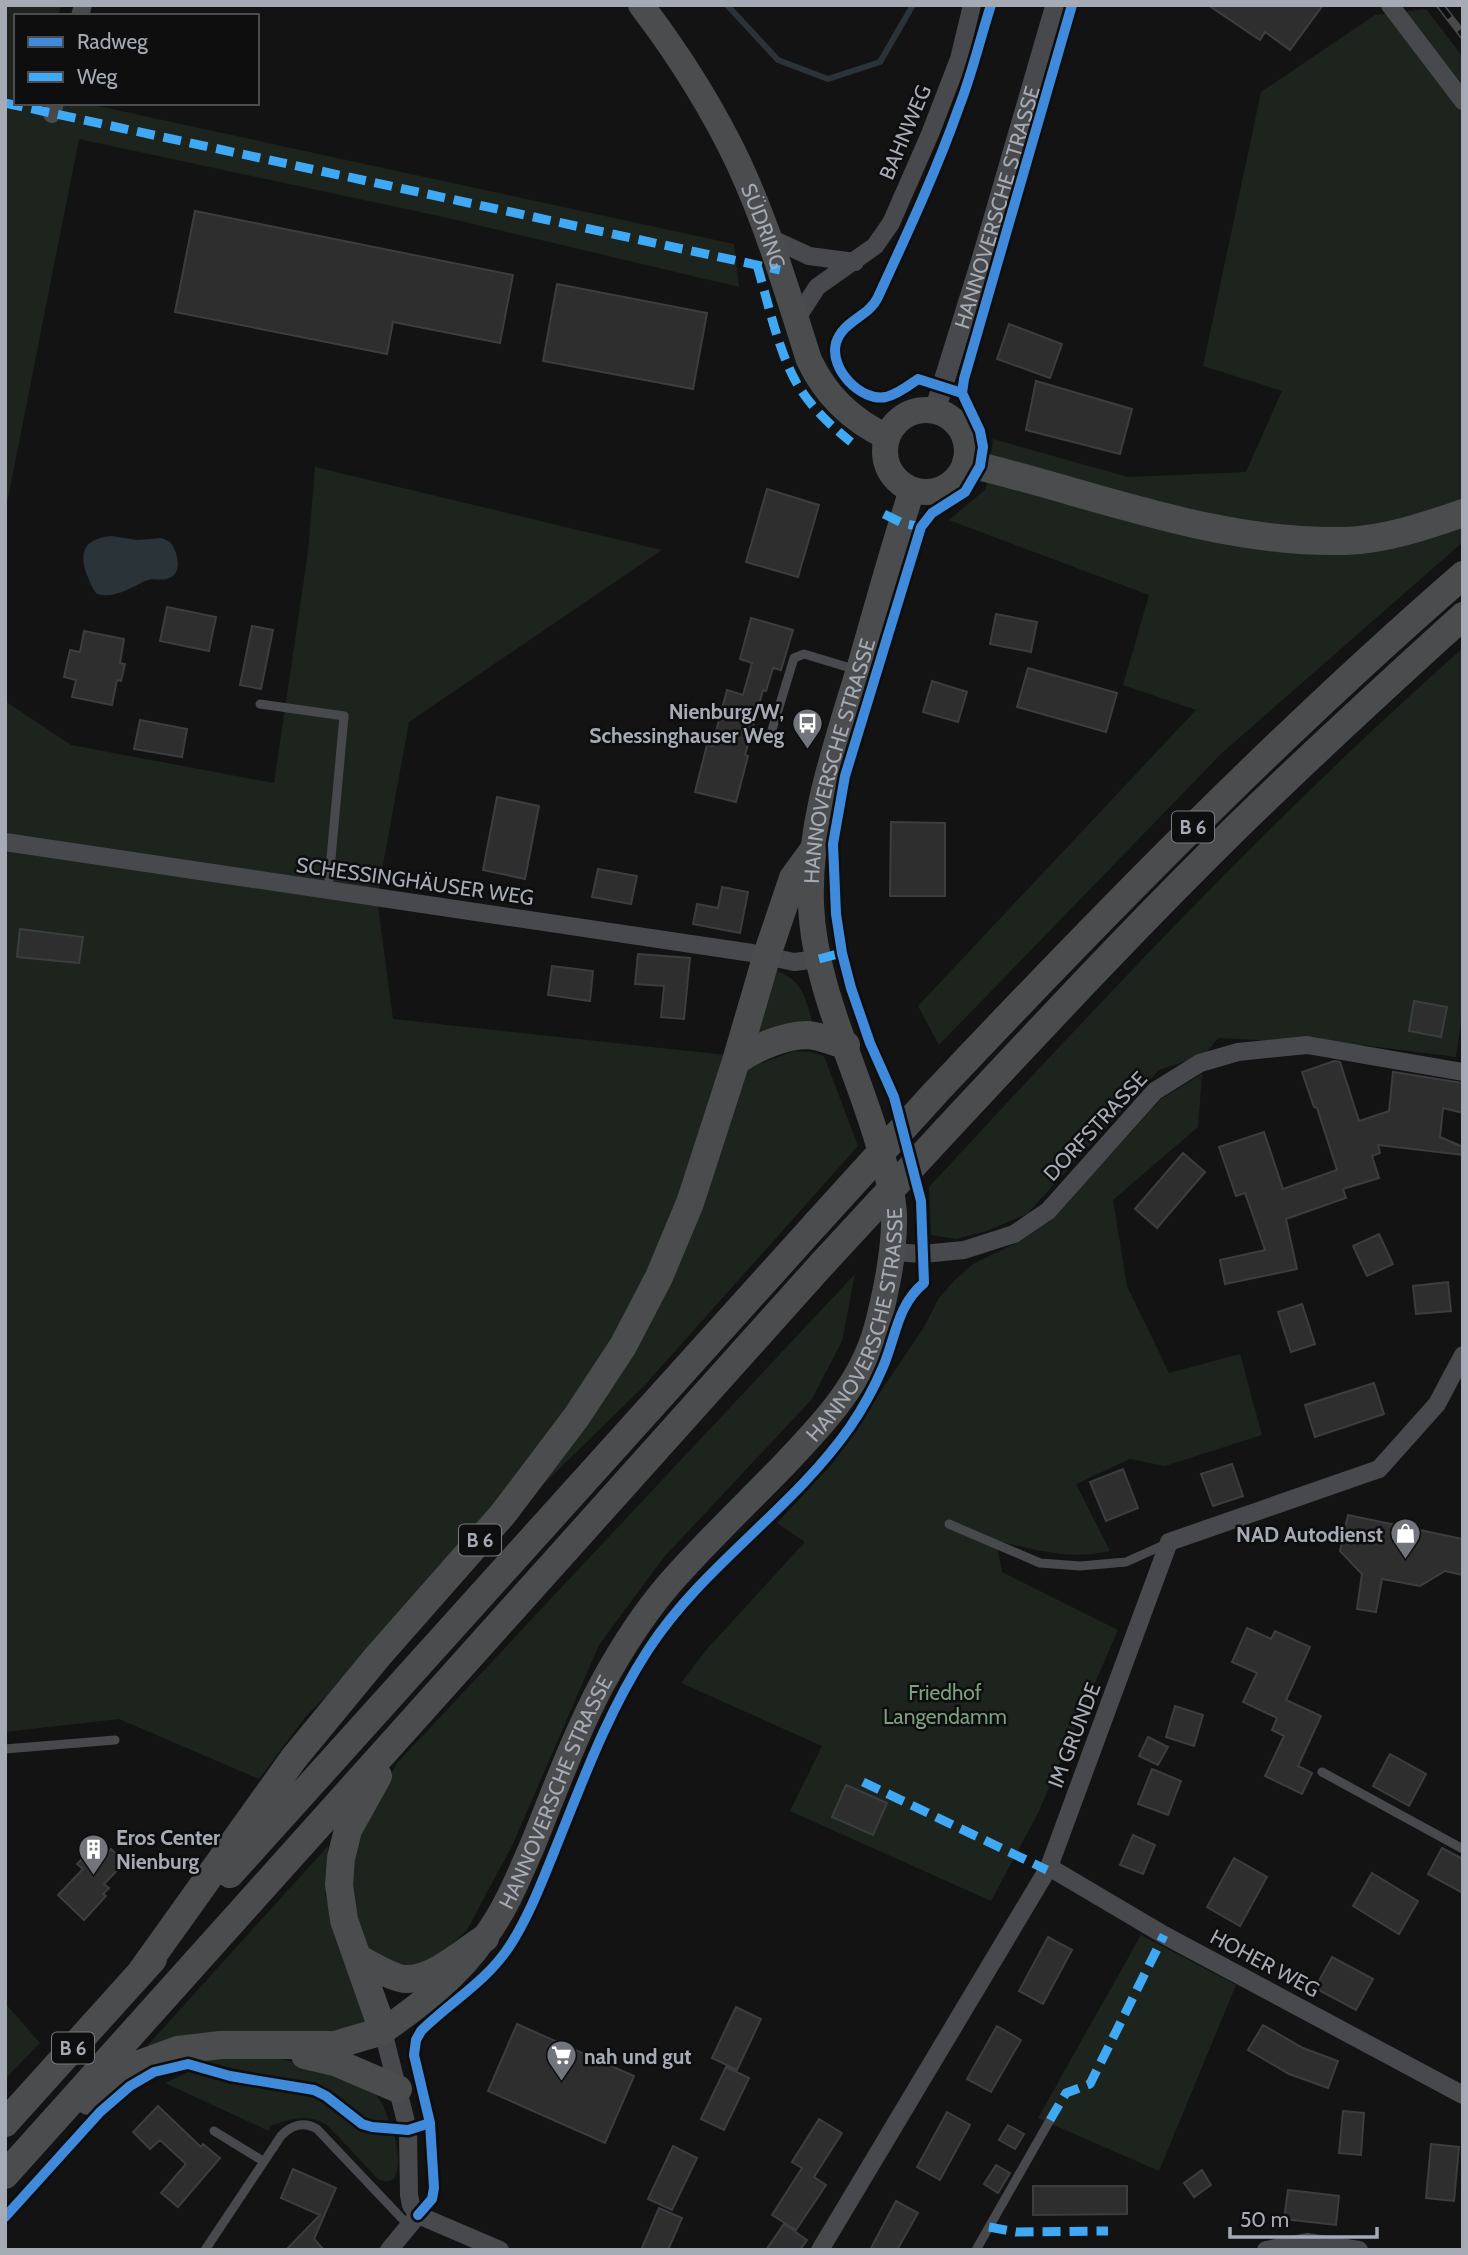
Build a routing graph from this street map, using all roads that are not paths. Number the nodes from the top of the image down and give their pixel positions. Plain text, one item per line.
1 (641, 5) edge
2 (972, 5) edge
3 (1056, 5) edge
4 (1390, 5) edge
5 (1463, 101) edge
6 (768, 237) junction
7 (855, 262) junction
8 (796, 320) junction
9 (935, 410) junction
10 (887, 437) junction
11 (966, 463) junction
12 (912, 490) junction
13 (1463, 513) edge
14 (1463, 575) edge
15 (1463, 617) edge
16 (858, 670) junction
17 (260, 704) dead end
18 (772, 730) dead end
19 (5, 842) edge
20 (812, 852) junction
21 (328, 891) junction
22 (767, 956) junction
23 (819, 958) junction
24 (846, 1045) junction
25 (736, 1061) junction
26 (1463, 1072) edge
27 (892, 1252) junction
28 (1463, 1355) edge
29 (949, 1524) dead end
30 (1169, 1542) junction
31 (409, 1723) junction
32 (115, 1740) dead end
33 (5, 1749) edge
34 (1322, 1772) dead end
35 (1463, 1849) edge
36 (1049, 1867) junction
37 (485, 1938) junction
38 (358, 1958) junction
39 (141, 1972) junction
40 (383, 2031) junction
41 (271, 2047) junction
42 (398, 2089) junction
43 (1463, 2095) edge
44 (1050, 2120) dead end
45 (5, 2123) edge
46 (214, 2131) dead end
47 (263, 2161) junction
48 (9, 2171) edge
49 (414, 2221) junction
50 (205, 2250) edge
51 (389, 2250) edge
52 (500, 2250) edge
53 (820, 2250) edge
54 (976, 2250) edge
55 (1266, 2250) edge
56 (1359, 2250) edge

1 - 6 main road, SÜDRING
2 - 7 street, BAHNWEG
3 - 9 street, HANNOVERSCHE STRASSE
4 - 5 street
6 - 7 street
6 - 8 main road, SÜDRING
7 - 8 street, BAHNWEG
8 - 10 main road, SÜDRING
9 - 10 main road
9 - 11 main road
10 - 12 main road
11 - 12 main road
11 - 13 highway
12 - 16 main road, HANNOVERSCHE STRASSE
14 - 39 highway, B 6, bridge
15 - 31 highway, B 6, bridge
16 - 18 lane
16 - 20 main road, HANNOVERSCHE STRASSE
17 - 21 lane
19 - 21 street, SCHESSINGHÄUSER WEG
20 - 22 highway, B 6
20 - 23 main road, HANNOVERSCHE STRASSE
21 - 22 street, SCHESSINGHÄUSER WEG
22 - 23 street, SCHESSINGHÄUSER WEG
22 - 25 highway, B 6
23 - 24 main road, HANNOVERSCHE STRASSE
24 - 25 highway
24 - 27 main road, HANNOVERSCHE STRASSE
25 - 39 highway, B 6
26 - 27 street, DORFSTRASSE
27 - 37 main road, HANNOVERSCHE STRASSE
28 - 30 street
29 - 30 lane
30 - 36 street, IM GRUNDE
31 - 38 highway
31 - 48 highway, B 6
32 - 33 lane
34 - 35 lane
36 - 43 street, HOHER WEG
36 - 53 street, IM GRUNDE
37 - 38 highway
37 - 40 main road, HANNOVERSCHE STRASSE
38 - 40 highway
39 - 45 highway, B 6
40 - 41 highway
40 - 42 street
41 - 42 highway
41 - 48 highway
42 - 49 street
44 - 54 lane
46 - 47 lane
47 - 49 lane
47 - 50 lane
49 - 51 street
49 - 52 street
55 - 56 street

